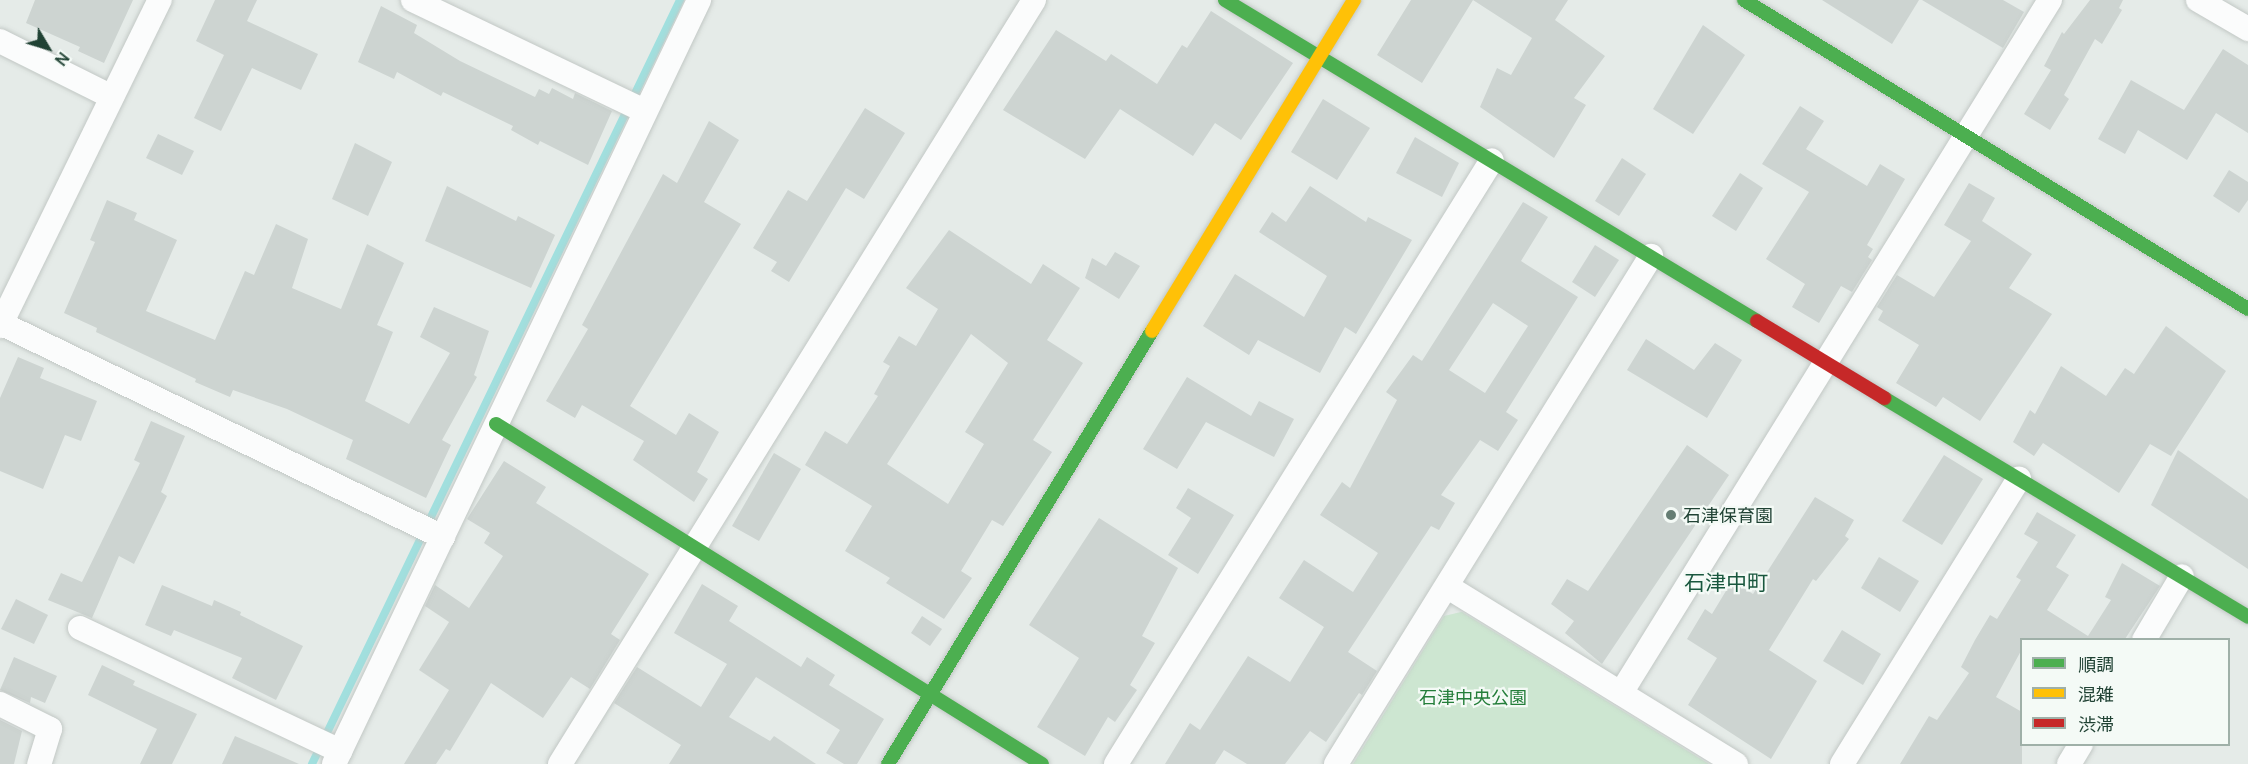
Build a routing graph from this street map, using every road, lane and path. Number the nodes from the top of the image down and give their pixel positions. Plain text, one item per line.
1 (160, 0) edge
2 (413, 0) edge
3 (699, 0) edge
4 (1034, 0) edge
5 (1226, 0) edge
6 (1354, 0) edge
7 (1744, 0) edge
8 (2050, 0) edge
9 (2198, 0) edge
10 (2248, 29) edge
11 (0, 41) edge
12 (1321, 57) junction
13 (112, 97) junction
14 (645, 111) junction
15 (1966, 135) junction
16 (1492, 160) junction
17 (1651, 256) junction
18 (2248, 309) edge
19 (0, 324) edge
20 (1827, 362) junction
21 (496, 424) junction
22 (2019, 477) junction
23 (443, 537) junction
24 (693, 546) junction
25 (2182, 576) junction
26 (1448, 587) junction
27 (2248, 617) edge
28 (80, 628) dead end
29 (2145, 638) edge
30 (1621, 693) junction
31 (931, 696) junction
32 (0, 704) edge
33 (2080, 746) edge
34 (337, 758) edge
35 (39, 764) edge
36 (560, 764) edge
37 (888, 764) edge
38 (1042, 764) edge
39 (1116, 764) edge
40 (1336, 764) edge
41 (1736, 764) edge
42 (1842, 764) edge
43 (2069, 764) edge

1 - 13 street
2 - 14 street
3 - 14 street
4 - 24 street
5 - 12 street
6 - 12 street
7 - 15 street
8 - 15 street
9 - 10 street
11 - 13 street
12 - 16 street
12 - 31 street
13 - 19 street
14 - 21 street
15 - 18 street
15 - 20 street
16 - 17 street
16 - 39 street
17 - 20 street
17 - 26 street
19 - 23 street
20 - 22 street
20 - 30 street
21 - 23 street
21 - 24 street
22 - 25 street
22 - 42 street
23 - 34 street
24 - 31 street
24 - 36 street
25 - 27 street
25 - 29 street
26 - 30 street
26 - 40 street
28 - 34 street
30 - 41 street
31 - 37 street
31 - 38 street
32 - 35 street
33 - 43 street

